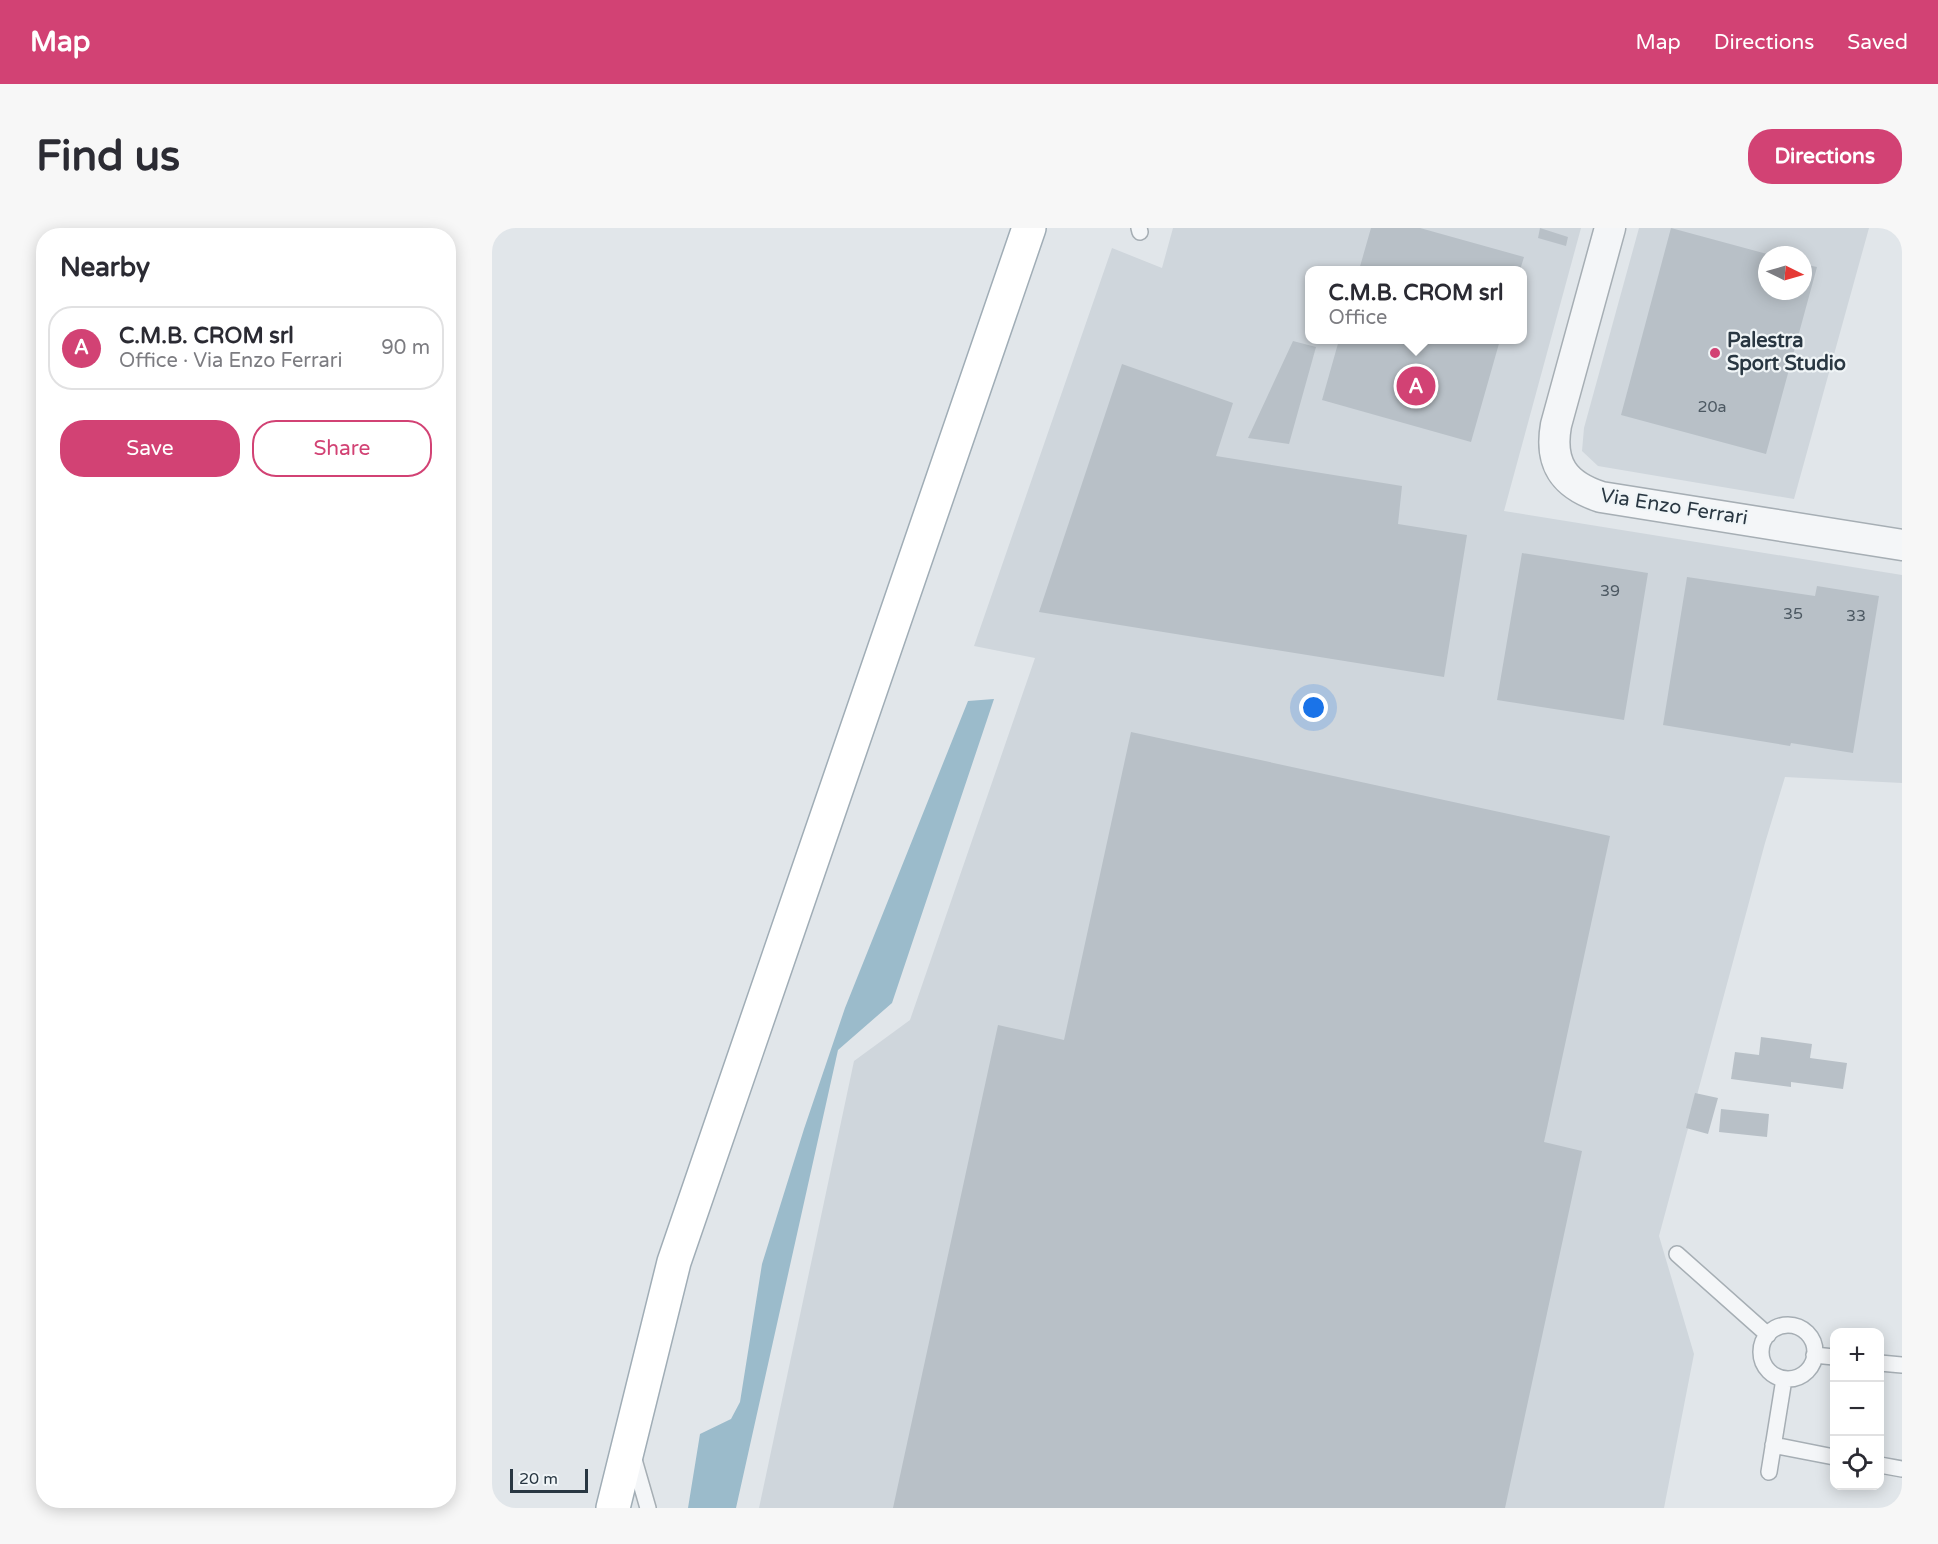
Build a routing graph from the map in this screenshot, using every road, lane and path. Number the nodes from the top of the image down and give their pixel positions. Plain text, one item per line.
1 (1029, 228) edge
2 (1610, 228) edge
3 (1902, 545) edge
4 (1677, 1254) dead end
5 (1768, 1335) junction
6 (1814, 1355) junction
7 (1830, 1357) edge
8 (1884, 1363) edge
9 (1902, 1365) edge
10 (1784, 1378) junction
11 (629, 1440) junction
12 (1773, 1445) junction
13 (1830, 1456) edge
14 (1884, 1466) edge
15 (1902, 1469) edge
16 (1768, 1472) dead end
17 (613, 1508) edge
18 (648, 1508) edge

1 - 11 main road
2 - 3 street, Via Enzo Ferrari
4 - 5 lane
5 - 6 lane
5 - 10 lane
6 - 7 lane
6 - 10 lane
8 - 9 lane
10 - 12 lane
11 - 17 main road
11 - 18 lane
12 - 13 lane
12 - 16 lane
14 - 15 lane

